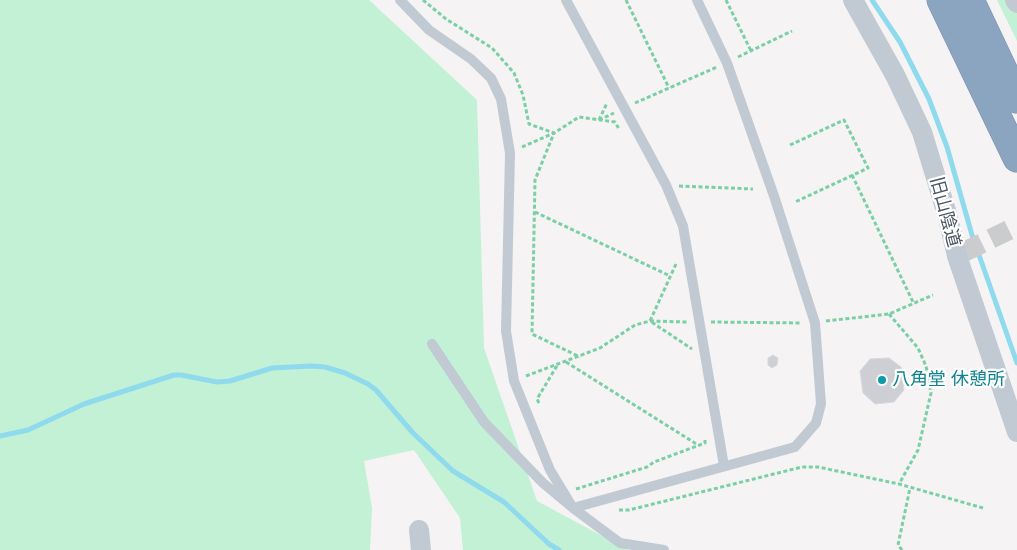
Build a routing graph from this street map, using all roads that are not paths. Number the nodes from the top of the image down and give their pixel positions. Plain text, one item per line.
1 (400, 0) edge
2 (566, 0) edge
3 (697, 0) edge
4 (854, 0) edge
5 (941, 0) edge
6 (970, 0) edge
7 (1017, 99) edge
8 (1017, 158) edge
9 (432, 344) dead end
10 (1017, 432) edge
11 (724, 466) junction
12 (572, 508) junction
13 (419, 530) dead end
14 (421, 550) edge
15 (664, 550) edge

1 - 12 lane
2 - 11 lane
3 - 11 lane
4 - 10 street, 旧山陰道
5 - 8 highway
6 - 7 highway
9 - 12 lane
11 - 12 lane
12 - 15 lane
13 - 14 street

